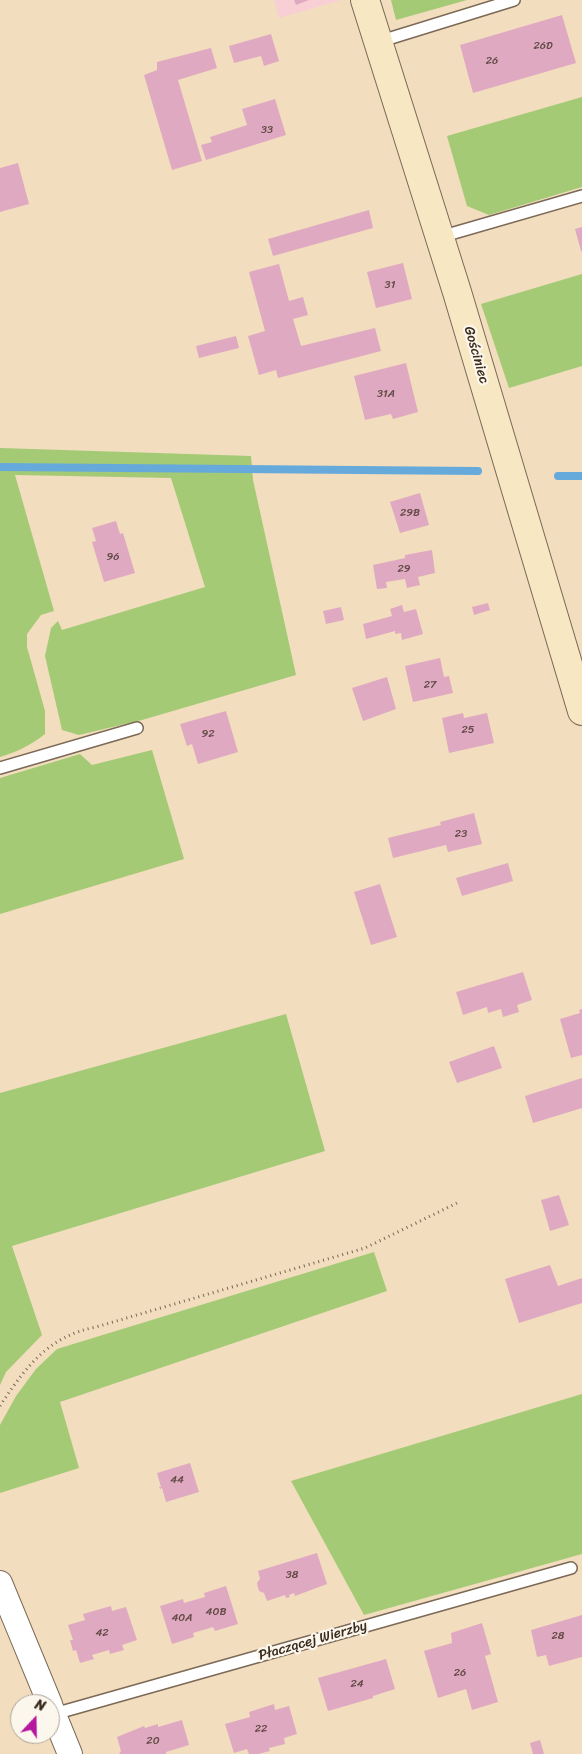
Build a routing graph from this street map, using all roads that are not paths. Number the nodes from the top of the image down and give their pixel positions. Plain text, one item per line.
1 (365, 0) edge
2 (514, 0) edge
3 (378, 42) junction
4 (582, 196) edge
5 (440, 237) junction
6 (582, 711) edge
7 (137, 728) dead end
8 (0, 768) edge
9 (571, 1568) dead end
10 (0, 1583) edge
11 (45, 1694) edge
12 (60, 1706) edge
13 (60, 1730) edge
14 (70, 1754) edge

1 - 3 street, Gościniec
2 - 3 lane
3 - 5 street, Gościniec
4 - 5 lane
5 - 6 street, Gościniec
7 - 8 lane
9 - 12 lane, Płaczącej Wierzby
10 - 11 street
13 - 14 street

